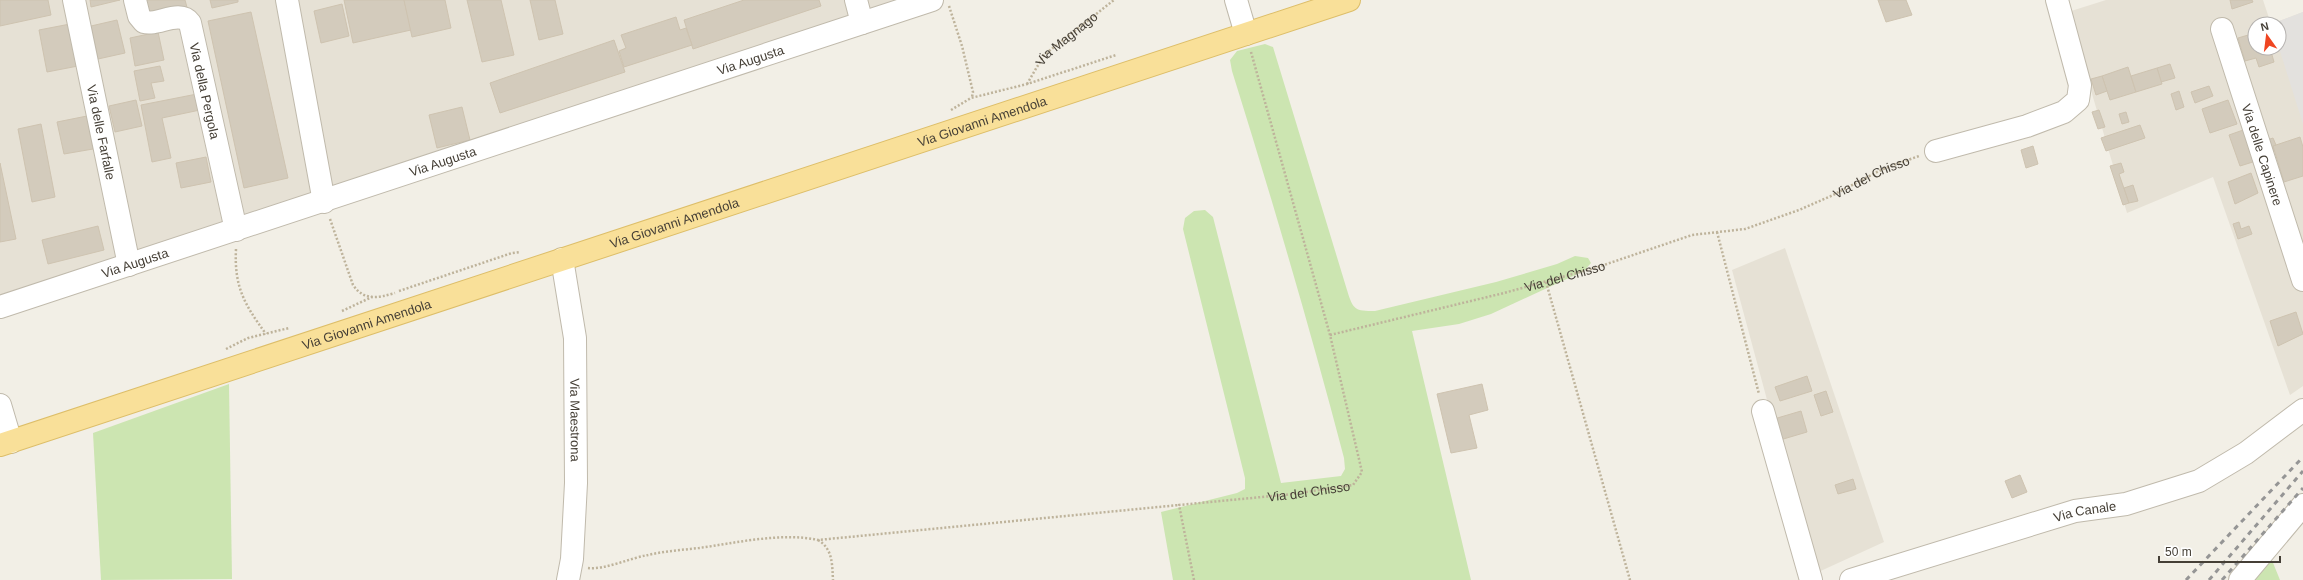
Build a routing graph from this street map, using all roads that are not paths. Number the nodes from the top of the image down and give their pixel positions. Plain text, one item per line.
1 (74, 0) edge
2 (135, 0) edge
3 (287, 0) edge
4 (856, 0) edge
5 (932, 0) edge
6 (1236, 0) edge
7 (1349, 0) edge
8 (2057, 0) edge
9 (862, 23) junction
10 (2222, 29) dead end
11 (1246, 34) junction
12 (1936, 151) road end
13 (324, 202) junction
14 (236, 230) junction
15 (554, 262) junction
16 (129, 265) junction
17 (2303, 280) edge
18 (0, 307) edge
19 (0, 405) edge
20 (2303, 410) edge
21 (1763, 411) road end
22 (5, 443) edge
23 (2303, 505) edge
24 (568, 580) edge
25 (1811, 580) edge
26 (1851, 580) edge
27 (2240, 580) edge

1 - 16 street, Via delle Farfalle
2 - 14 street, Via della Pergola
3 - 13 street
4 - 9 street
5 - 9 street
6 - 11 street
7 - 11 main road, Via Giovanni Amendola
8 - 12 street
9 - 13 street, Via Augusta
10 - 17 street, Via delle Capinere
11 - 15 main road, Via Giovanni Amendola
13 - 14 street, Via Augusta
14 - 16 street, Via Augusta
15 - 22 main road, Via Giovanni Amendola
15 - 24 street, Via Maestrona
16 - 18 street, Via Augusta
19 - 22 street
20 - 26 street, Via Canale
21 - 25 street
23 - 27 street

